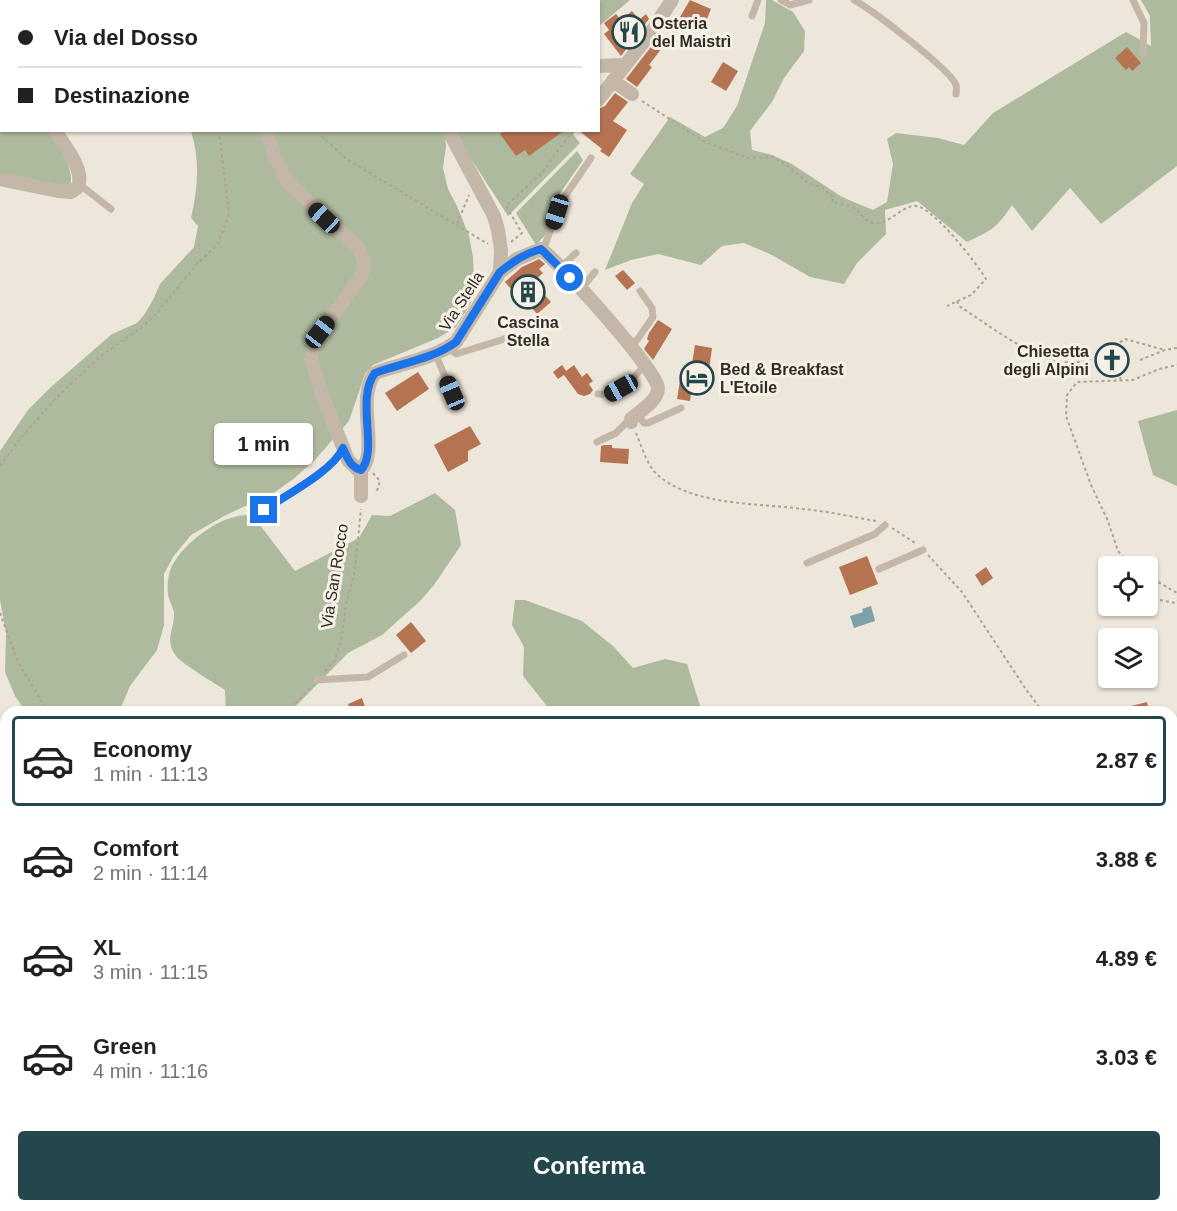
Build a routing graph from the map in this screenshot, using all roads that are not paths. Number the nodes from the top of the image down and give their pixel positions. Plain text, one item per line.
1 (672, 0) edge
2 (758, 0) edge
3 (781, 0) edge
4 (809, 0) edge
5 (855, 0) edge
6 (1133, 0) edge
7 (752, 16) dead end
8 (1143, 54) dead end
9 (600, 66) edge
10 (624, 66) junction
11 (613, 81) junction
12 (956, 94) dead end
13 (600, 97) edge
14 (636, 97) road end
15 (56, 132) edge
16 (268, 132) edge
17 (449, 132) edge
18 (591, 158) dead end
19 (0, 179) edge
20 (79, 184) junction
21 (111, 209) dead end
22 (543, 250) junction
23 (576, 253) dead end
24 (560, 268) junction
25 (500, 272) junction
26 (595, 272) dead end
27 (581, 289) junction
28 (640, 291) dead end
29 (514, 336) dead end
30 (628, 344) junction
31 (448, 348) junction
32 (435, 353) junction
33 (645, 364) junction
34 (452, 393) dead end
35 (597, 394) dead end
36 (681, 408) dead end
37 (633, 418) junction
38 (597, 442) dead end
39 (343, 448) junction
40 (361, 470) junction
41 (362, 496) road end
42 (264, 510) dead end
43 (885, 525) road end
44 (923, 550) road end
45 (807, 563) dead end
46 (879, 569) dead end
47 (404, 656) dead end
48 (316, 682) road end

1 - 10 street
2 - 7 lane
3 - 4 lane
5 - 12 lane
6 - 8 lane
9 - 10 street
10 - 11 street
11 - 13 street
11 - 14 street
15 - 20 street
16 - 39 street
17 - 25 street, Via Stella
18 - 22 lane
19 - 20 street
20 - 21 lane
22 - 24 street
22 - 25 street
23 - 24 lane
24 - 27 street
25 - 31 street, Via Stella
26 - 27 lane
27 - 30 street
28 - 30 lane
29 - 31 lane
30 - 33 street
31 - 32 street, Via Stella
32 - 34 lane
32 - 40 street, Via Stella
33 - 35 lane
33 - 37 street
36 - 37 lane
37 - 38 lane
39 - 40 street
39 - 42 lane
40 - 41 street
43 - 45 lane
44 - 46 lane
47 - 48 lane

